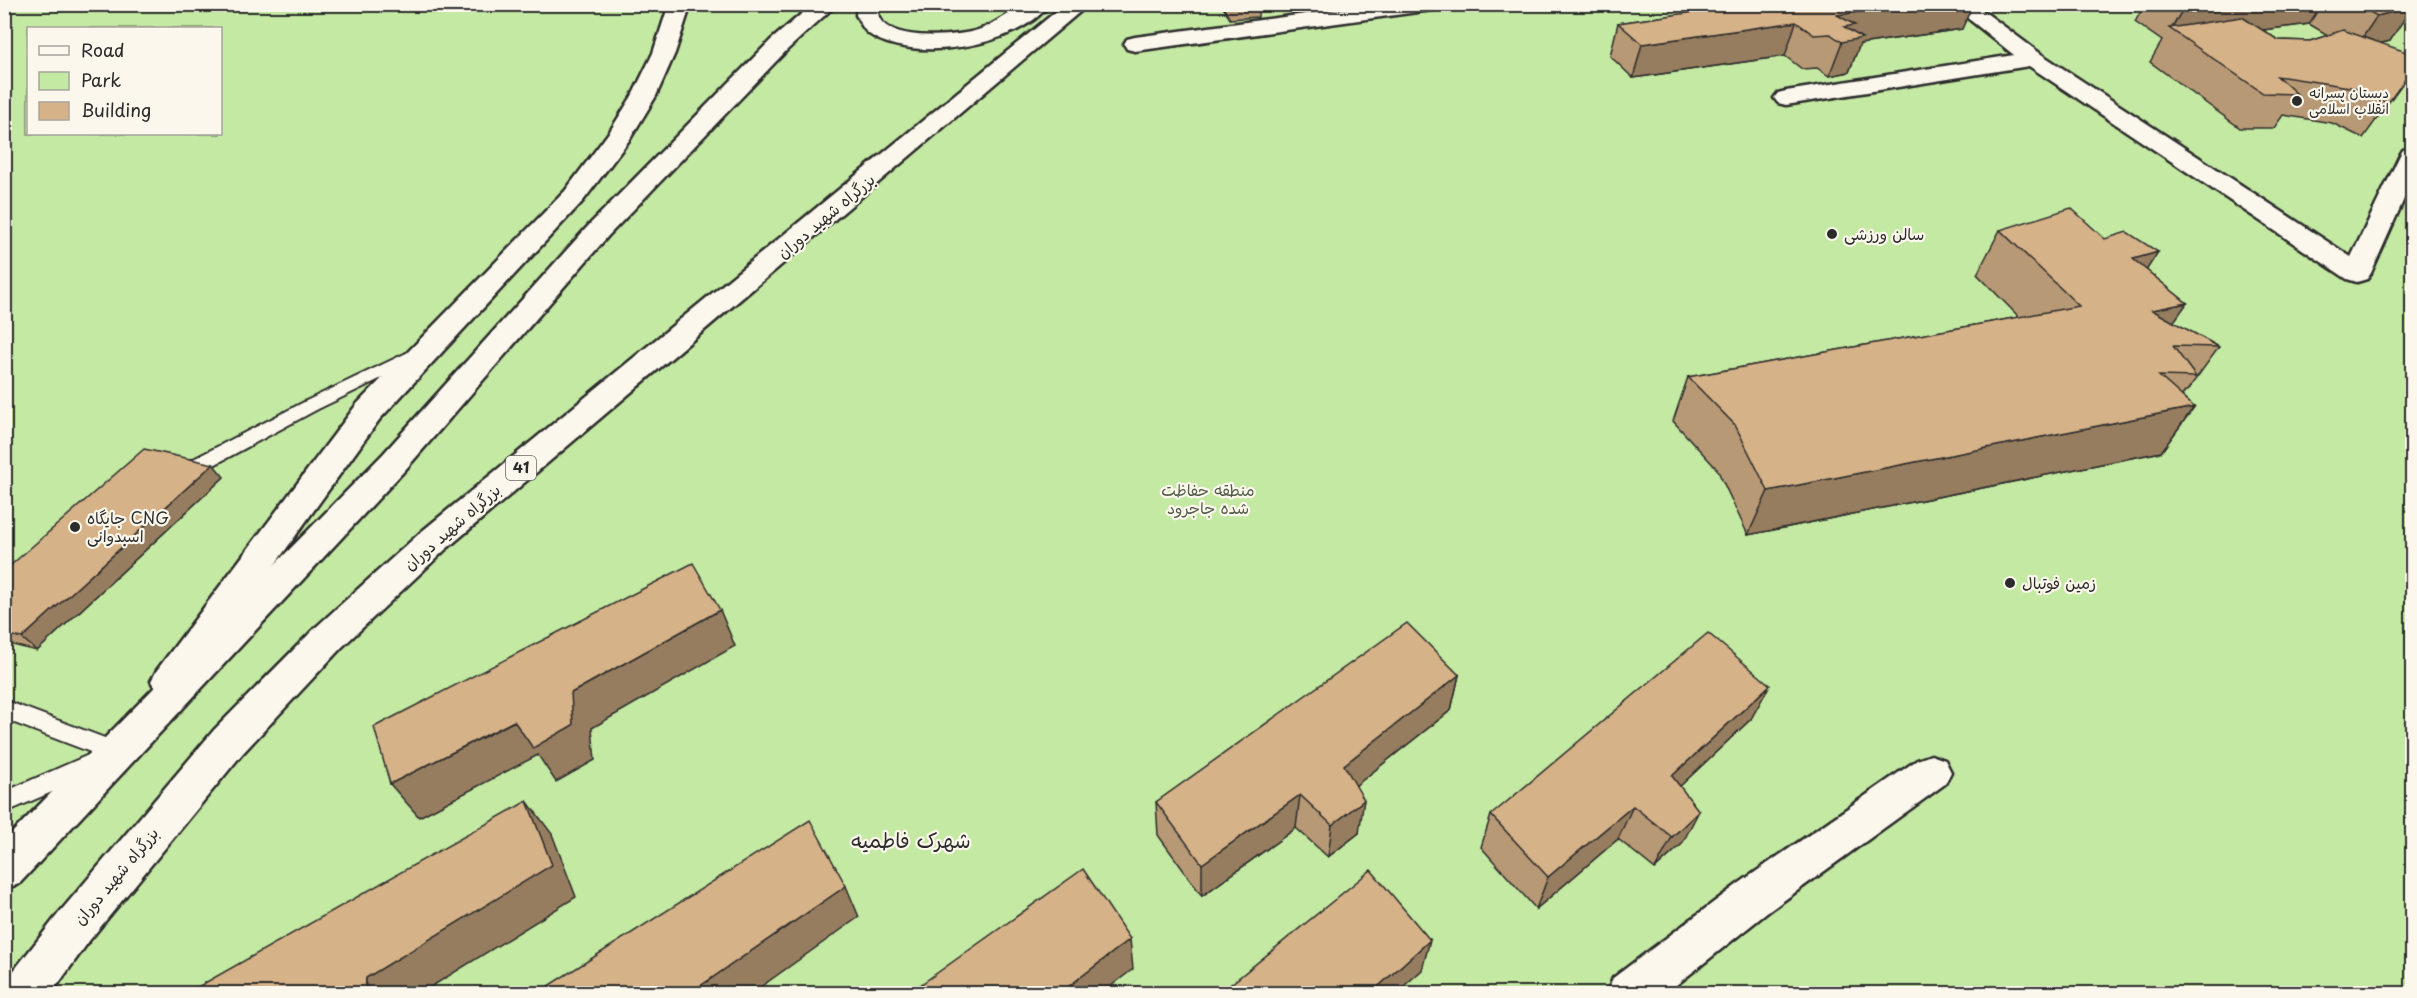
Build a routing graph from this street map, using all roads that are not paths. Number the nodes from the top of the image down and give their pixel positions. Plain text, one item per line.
1 (680, 4) edge
2 (827, 4) edge
3 (868, 4) edge
4 (1039, 4) edge
5 (1078, 4) edge
6 (1432, 4) edge
7 (1960, 4) edge
8 (1135, 44) dead end
9 (2033, 59) junction
10 (1786, 98) dead end
11 (2412, 155) edge
12 (524, 259) dead end
13 (429, 349) junction
14 (166, 487) edge
15 (4, 709) edge
16 (118, 753) junction
17 (1931, 772) dead end
18 (4, 803) edge
19 (4, 870) edge
20 (24, 993) edge
21 (1629, 993) edge

1 - 13 main road
2 - 16 main road
3 - 4 main road
5 - 20 main road, بزرگراه شهید دوران / 41
6 - 8 main road
7 - 9 main road
9 - 10 main road
9 - 11 main road
12 - 13 lane
13 - 14 lane
13 - 16 main road
15 - 16 lane
16 - 18 lane
16 - 19 main road
17 - 21 main road

